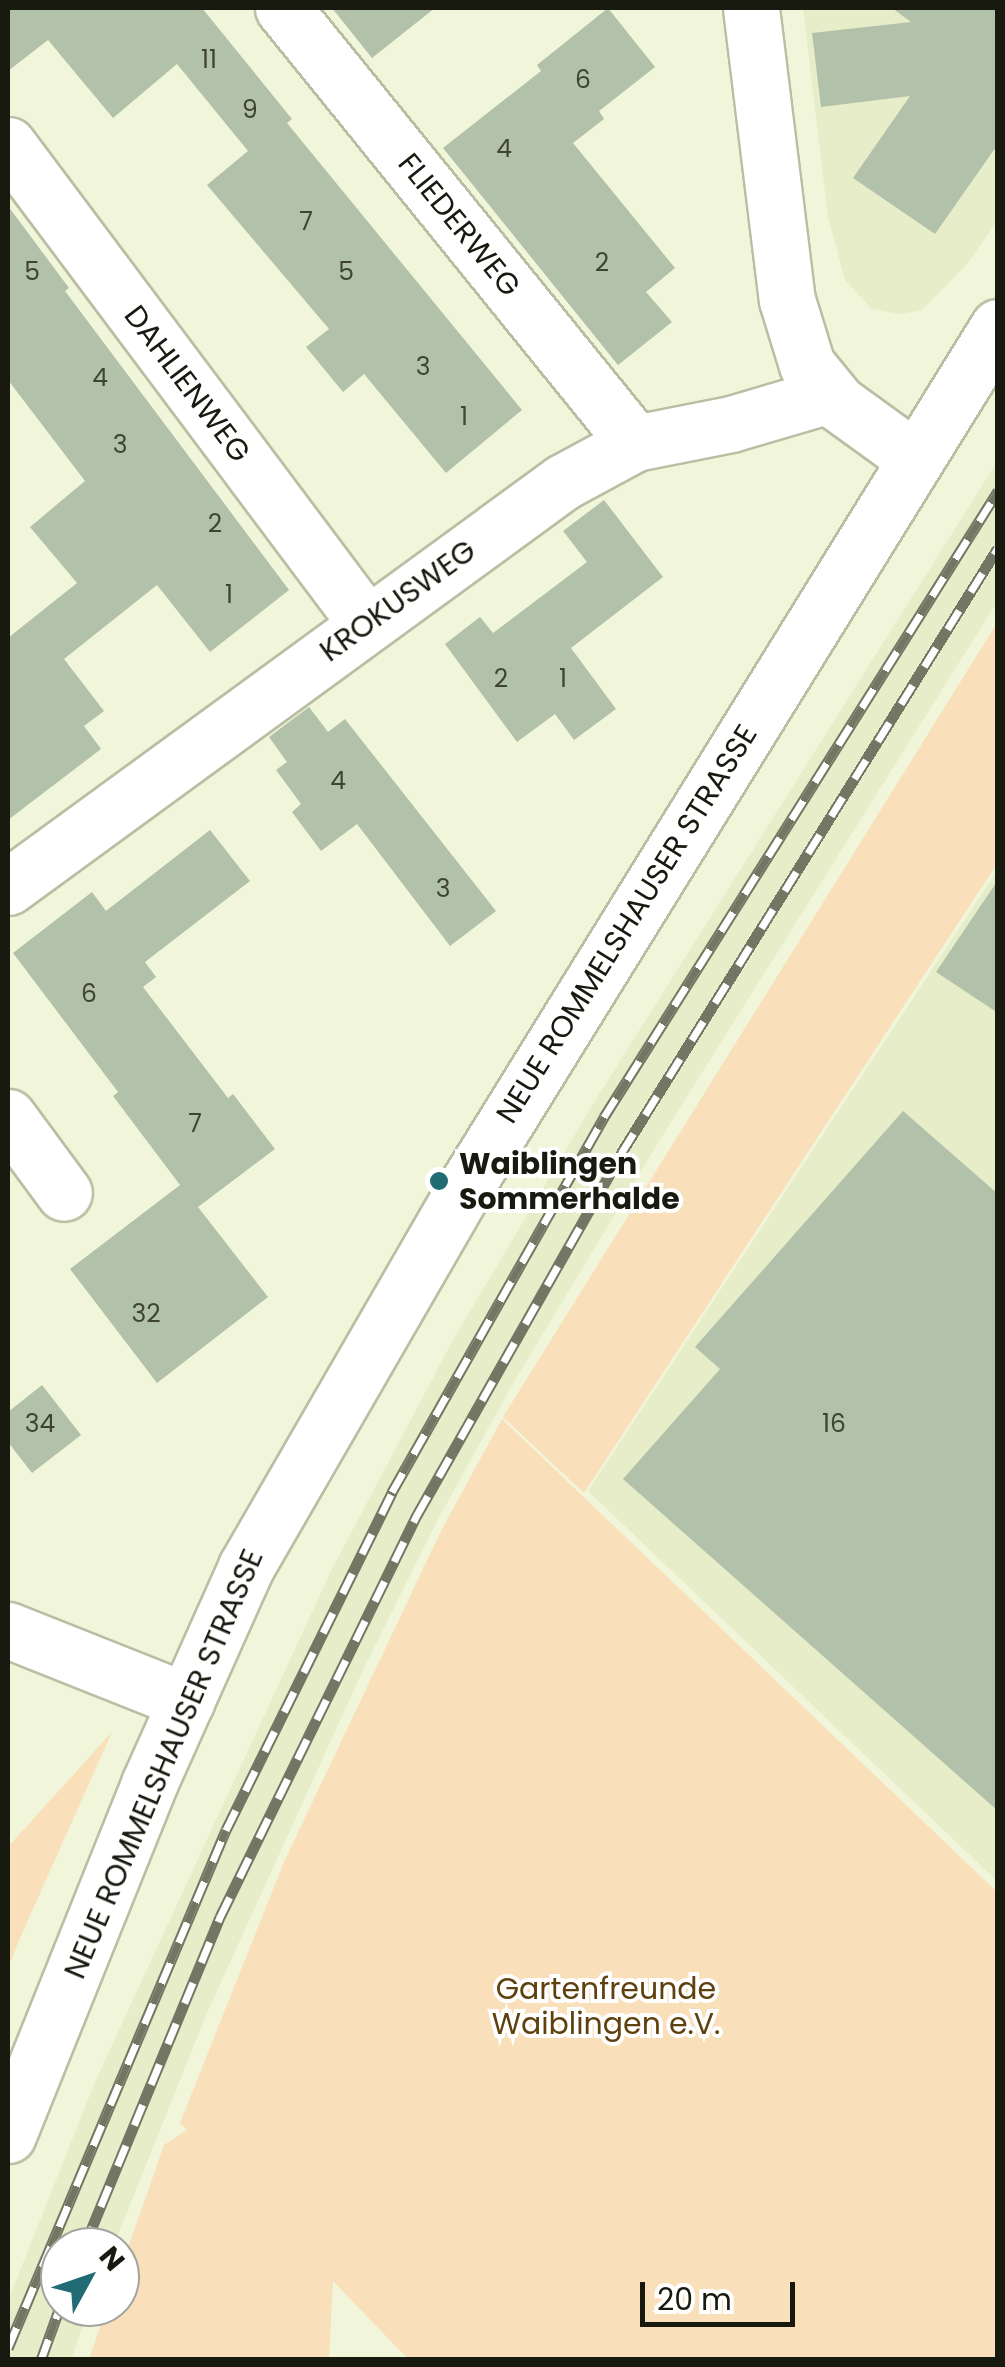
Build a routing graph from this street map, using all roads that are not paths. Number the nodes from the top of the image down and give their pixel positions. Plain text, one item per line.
1 (283, 8) edge
2 (750, 8) edge
3 (8, 145) edge
4 (998, 327) edge
5 (829, 395) junction
6 (636, 443) junction
7 (914, 458) junction
8 (366, 623) junction
9 (8, 887) edge
10 (8, 1117) edge
11 (64, 1193) dead end
12 (8, 1630) edge
13 (186, 1701) junction
14 (8, 2135) edge

1 - 6 street, FLIEDERWEG
2 - 5 street
3 - 8 street, DAHLIENWEG
4 - 7 street, NEUE ROMMELSHAUSER STRASSE
5 - 6 street, KROKUSWEG
5 - 7 street
6 - 8 street, KROKUSWEG
7 - 13 street, NEUE ROMMELSHAUSER STRASSE
8 - 9 street, KROKUSWEG
10 - 11 street
12 - 13 street
13 - 14 street, NEUE ROMMELSHAUSER STRASSE

